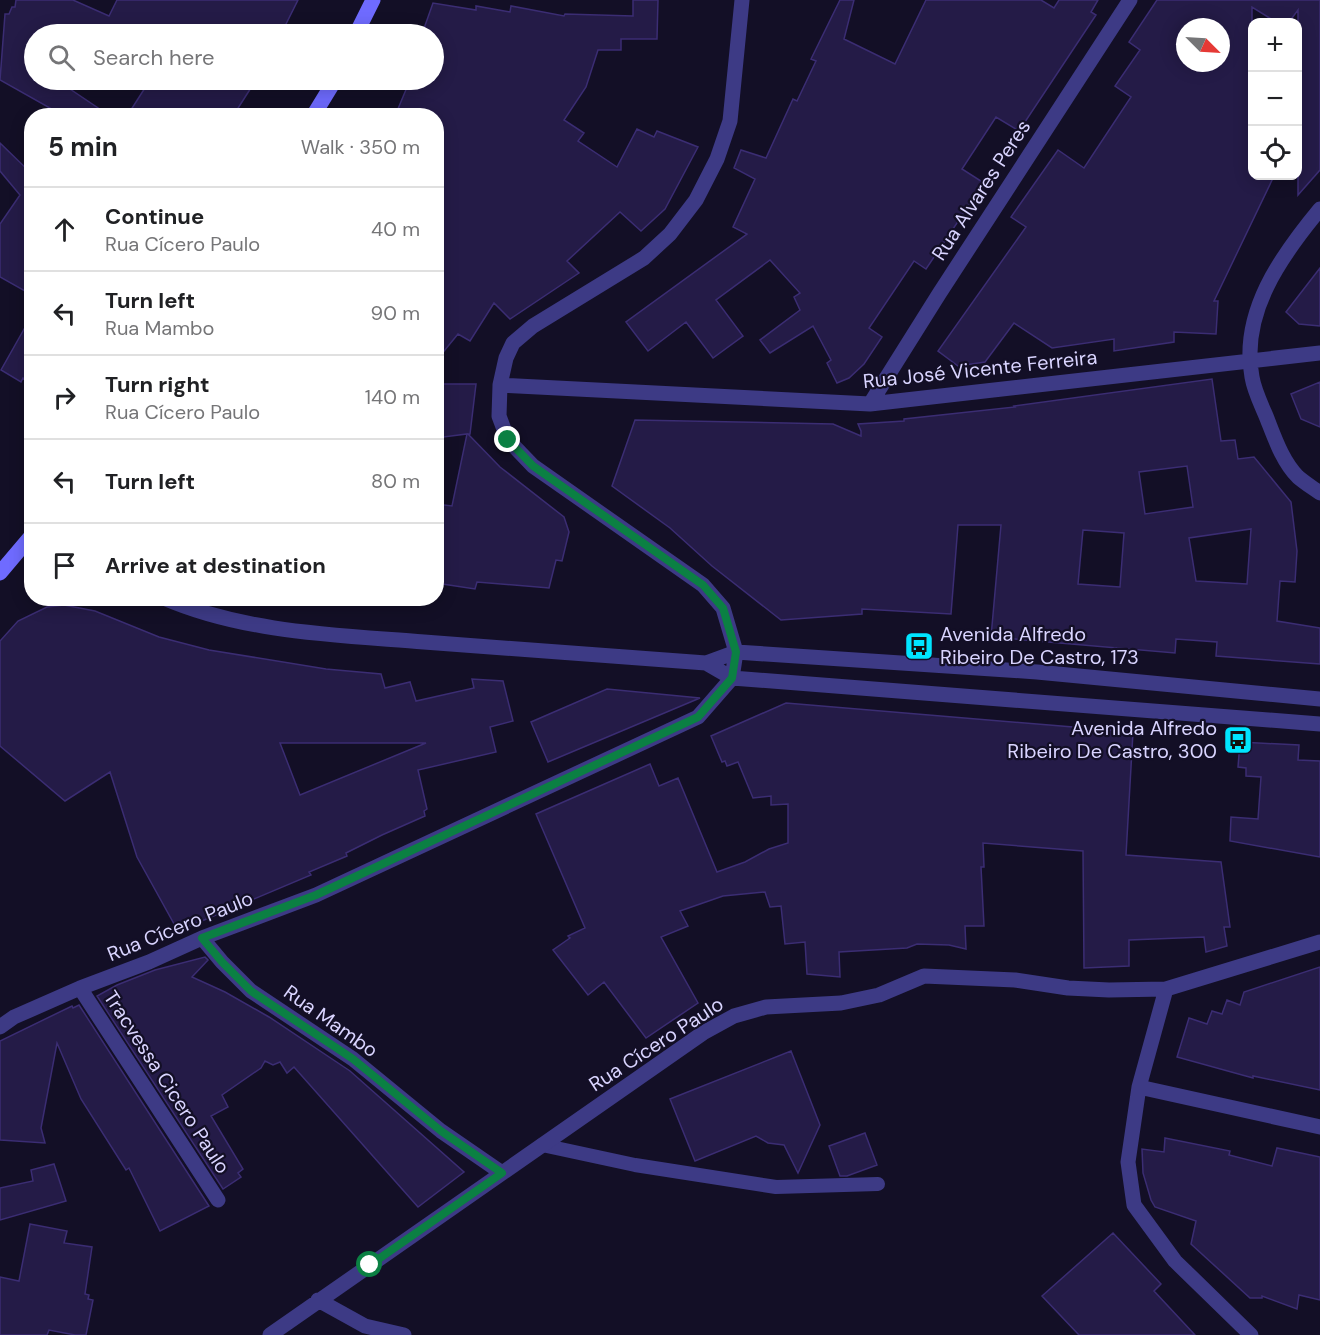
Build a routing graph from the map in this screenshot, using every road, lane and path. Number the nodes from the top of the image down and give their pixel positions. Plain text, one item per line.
1 (742, 0) edge
2 (1130, 0) edge
3 (372, 1) edge
4 (362, 24) edge
5 (328, 90) edge
6 (318, 108) edge
7 (1320, 209) edge
8 (1320, 353) edge
9 (1250, 361) junction
10 (500, 385) junction
11 (870, 404) junction
12 (1320, 494) edge
13 (24, 547) edge
14 (0, 573) edge
15 (182, 606) edge
16 (736, 652) junction
17 (706, 663) junction
18 (732, 678) junction
19 (1320, 699) edge
20 (1320, 724) edge
21 (202, 938) junction
22 (1320, 942) edge
23 (80, 988) junction
24 (1166, 989) junction
25 (0, 1028) edge
26 (1139, 1087) junction
27 (1320, 1126) edge
28 (542, 1145) junction
29 (502, 1173) junction
30 (879, 1184) dead end
31 (218, 1200) dead end
32 (318, 1300) junction
33 (270, 1335) edge
34 (404, 1335) edge
35 (1251, 1335) edge

1 - 10 street
2 - 11 street, Rua Alvares Peres
3 - 4 main road
5 - 6 main road
7 - 9 street
8 - 9 street, Rua José Vicente Ferreira
9 - 11 street, Rua José Vicente Ferreira
9 - 12 street
10 - 11 street, Rua José Vicente Ferreira
10 - 16 street
13 - 14 main road
15 - 17 street
16 - 17 street
16 - 18 street
16 - 19 street
17 - 18 street
18 - 20 street
18 - 21 street, Rua Cícero Paulo
21 - 23 street, Rua Cícero Paulo
21 - 29 street, Rua Mambo
22 - 24 street, Rua Cícero Paulo
23 - 25 street, Rua Cícero Paulo
23 - 31 street, Tracvessa Cicero Paulo
24 - 26 street
24 - 28 street, Rua Cícero Paulo
26 - 27 street
26 - 35 street
28 - 29 street, Rua Cícero Paulo
28 - 30 lane
29 - 32 street, Rua Cícero Paulo
32 - 33 street, Rua Cícero Paulo
32 - 34 street

